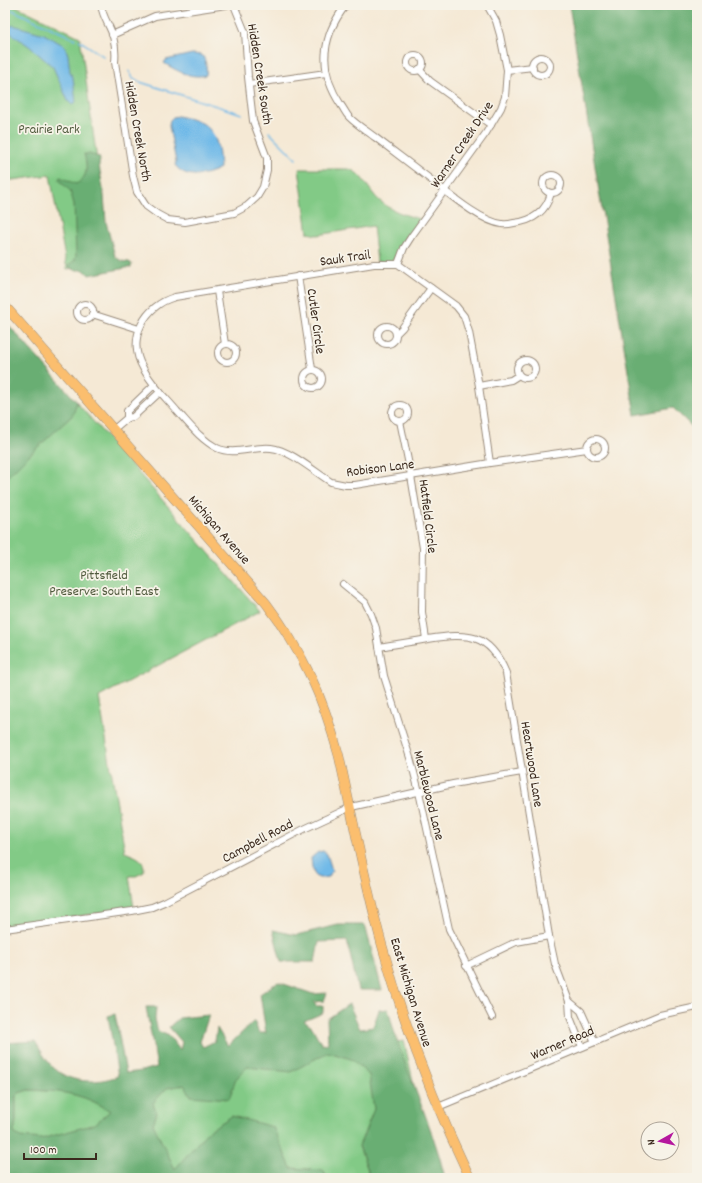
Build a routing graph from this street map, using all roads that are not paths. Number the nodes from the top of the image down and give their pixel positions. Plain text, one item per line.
1 (101, 5) edge
2 (226, 5) edge
3 (234, 5) edge
4 (346, 5) edge
5 (487, 5) edge
6 (112, 35) junction
7 (533, 67) dead end
8 (419, 69) dead end
9 (507, 70) junction
10 (326, 73) junction
11 (249, 84) junction
12 (491, 125) junction
13 (446, 191) junction
14 (551, 193) dead end
15 (220, 217) joint
16 (398, 264) junction
17 (298, 276) junction
18 (431, 288) junction
19 (217, 291) junction
20 (5, 306) edge
21 (92, 314) dead end
22 (139, 329) junction
23 (396, 334) dead end
24 (225, 344) dead end
25 (312, 369) dead end
26 (519, 375) dead end
27 (154, 385) junction
28 (479, 386) junction
29 (160, 392) junction
30 (127, 418) junction
31 (400, 421) dead end
32 (114, 429) junction
33 (587, 449) dead end
34 (490, 463) junction
35 (411, 476) junction
36 (343, 584) dead end
37 (426, 640) junction
38 (379, 647) junction
39 (522, 772) junction
40 (418, 792) junction
41 (351, 807) junction
42 (5, 929) edge
43 (549, 936) junction
44 (466, 966) junction
45 (570, 1000) junction
46 (697, 1007) edge
47 (492, 1016) dead end
48 (595, 1042) junction
49 (582, 1047) junction
50 (438, 1107) junction
51 (470, 1178) edge

1 - 6 street, Hidden Creek North
2 - 6 street
3 - 11 street, Hidden Creek South
4 - 10 street
5 - 9 street, Warner Creek Drive
6 - 15 street, Hidden Creek North
7 - 9 street
8 - 12 street
9 - 12 street, Warner Creek Drive
10 - 11 street
10 - 13 street
11 - 15 street, Hidden Creek South
12 - 13 street, Warner Creek Drive
13 - 14 street
13 - 16 street, Warner Creek Drive
16 - 17 street, Sauk Trail
16 - 18 street
17 - 19 street, Sauk Trail
17 - 25 street, Cutler Circle
18 - 23 street
18 - 28 street
19 - 22 street, Sauk Trail
19 - 24 street
20 - 32 highway, Michigan Avenue
21 - 22 street
22 - 27 street, Sauk Trail
26 - 28 street
27 - 29 street, Sauk Trail
27 - 30 street
28 - 34 street
29 - 30 street
29 - 35 street, Robison Lane
30 - 32 street
31 - 35 street, Hatfield Circle
32 - 41 highway, Michigan Avenue
33 - 34 street, Robison Lane
34 - 35 street, Robison Lane
35 - 37 street, Hatfield Circle
36 - 38 street, Marblewood Lane
37 - 38 street, Heartwood Lane
37 - 39 street, Heartwood Lane
38 - 40 street, Marblewood Lane
39 - 40 street, Campbell Road
39 - 43 street, Heartwood Lane
40 - 41 street, Campbell Road
40 - 44 street, Marblewood Lane
41 - 42 street, Campbell Road
41 - 50 highway, East Michigan Avenue
43 - 44 street
43 - 45 street, Heartwood Lane
44 - 47 street, Marblewood Lane
45 - 48 street, Heartwood Lane
45 - 49 street, Heartwood Lane
46 - 48 street, Warner Road
48 - 49 street, Warner Road
49 - 50 street, Warner Road
50 - 51 highway, East Michigan Avenue

